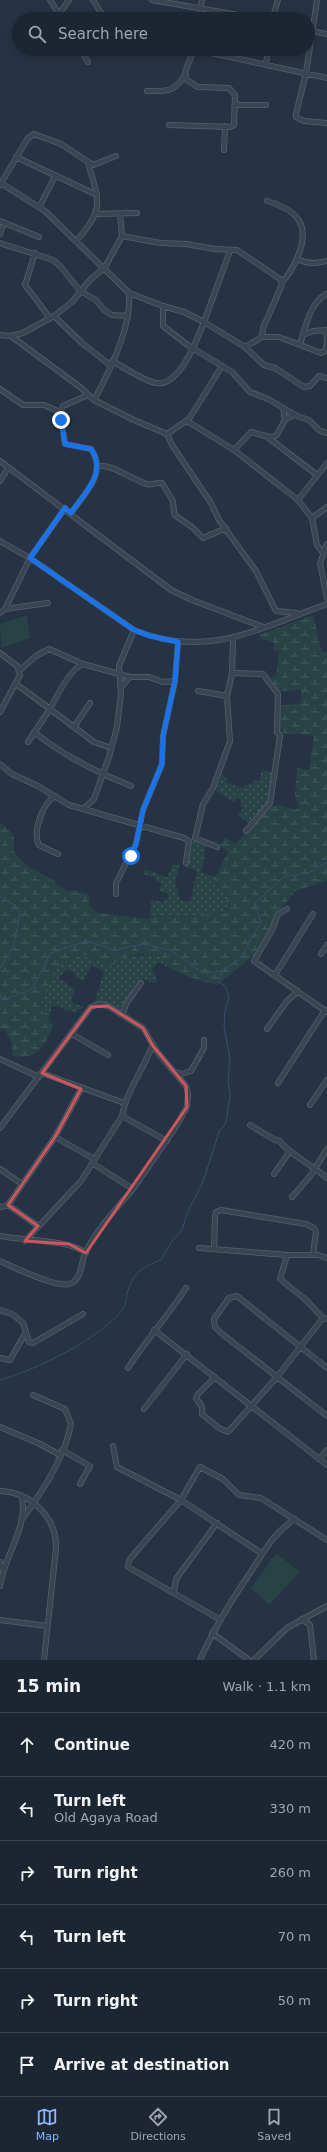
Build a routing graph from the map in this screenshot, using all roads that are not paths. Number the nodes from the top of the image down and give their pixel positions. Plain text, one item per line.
1 (50, 0) edge
2 (69, 0) edge
3 (93, 0) edge
4 (152, 0) edge
5 (202, 0) edge
6 (278, 0) edge
7 (317, 0) edge
8 (162, 1) edge
9 (200, 8) junction
10 (57, 12) edge
11 (63, 12) edge
12 (101, 12) edge
13 (199, 12) edge
14 (222, 12) edge
15 (274, 12) edge
16 (315, 12) edge
17 (315, 31) edge
18 (327, 34) edge
19 (84, 56) edge
20 (190, 56) edge
21 (227, 56) edge
22 (267, 56) edge
23 (308, 56) edge
24 (88, 62) dead end
25 (266, 64) junction
26 (306, 73) junction
27 (185, 75) junction
28 (327, 78) edge
29 (147, 91) dead end
30 (235, 103) junction
31 (266, 105) dead end
32 (327, 123) edge
33 (169, 125) dead end
34 (225, 126) junction
35 (224, 150) dead end
36 (116, 156) dead end
37 (16, 157) junction
38 (88, 163) junction
39 (55, 176) junction
40 (1, 181) edge
41 (97, 195) junction
42 (267, 201) dead end
43 (40, 206) junction
44 (137, 213) dead end
45 (96, 214) junction
46 (120, 214) junction
47 (2, 222) edge
48 (0, 234) edge
49 (122, 236) junction
50 (39, 237) dead end
51 (77, 240) junction
52 (0, 243) edge
53 (230, 251) junction
54 (35, 253) junction
55 (297, 259) junction
56 (327, 261) edge
57 (105, 267) junction
58 (282, 282) junction
59 (80, 291) junction
60 (129, 293) junction
61 (326, 294) edge
62 (163, 306) junction
63 (128, 316) junction
64 (52, 317) junction
65 (204, 322) junction
66 (326, 330) edge
67 (0, 335) edge
68 (303, 335) junction
69 (11, 336) junction
70 (262, 337) junction
71 (327, 340) edge
72 (300, 344) junction
73 (327, 344) edge
74 (246, 347) junction
75 (192, 348) junction
76 (111, 363) junction
77 (222, 366) junction
78 (327, 378) edge
79 (0, 389) edge
80 (88, 395) junction
81 (94, 400) junction
82 (283, 408) junction
83 (60, 412) junction
84 (294, 415) junction
85 (286, 420) junction
86 (187, 421) junction
87 (327, 433) edge
88 (167, 434) junction
89 (265, 435) junction
90 (234, 450) junction
91 (0, 461) edge
92 (327, 463) edge
93 (98, 466) junction
94 (8, 468) junction
95 (317, 475) junction
96 (0, 481) edge
97 (298, 500) junction
98 (327, 507) edge
99 (65, 508) junction
100 (71, 513) junction
101 (312, 518) junction
102 (226, 528) junction
103 (0, 542) edge
104 (327, 544) edge
105 (322, 553) junction
106 (30, 558) junction
107 (327, 598) edge
108 (48, 603) dead end
109 (327, 604) edge
110 (5, 609) junction
111 (0, 613) edge
112 (299, 614) junction
113 (263, 627) junction
114 (134, 630) junction
115 (233, 638) junction
116 (178, 642) junction
117 (0, 653) edge
118 (83, 664) junction
119 (20, 670) junction
120 (118, 673) junction
121 (232, 673) junction
122 (130, 677) junction
123 (175, 681) junction
124 (16, 684) junction
125 (121, 687) junction
126 (198, 691) dead end
127 (227, 696) junction
128 (90, 703) dead end
129 (1, 709) edge
130 (50, 709) junction
131 (74, 726) junction
132 (34, 732) junction
133 (28, 742) dead end
134 (111, 748) junction
135 (0, 764) edge
136 (102, 774) junction
137 (131, 786) dead end
138 (55, 796) junction
139 (94, 799) junction
140 (83, 809) junction
141 (95, 812) junction
142 (139, 825) junction
143 (246, 831) dead end
144 (195, 838) junction
145 (189, 841) junction
146 (217, 847) dead end
147 (58, 854) dead end
148 (186, 863) dead end
149 (116, 894) dead end
150 (287, 909) dead end
151 (313, 914) dead end
152 (327, 945) edge
153 (321, 954) dead end
154 (275, 975) junction
155 (141, 983) dead end
156 (298, 991) junction
157 (326, 1011) edge
158 (123, 1014) junction
159 (267, 1029) dead end
160 (72, 1034) junction
161 (204, 1040) dead end
162 (154, 1044) junction
163 (158, 1053) junction
164 (108, 1055) dead end
165 (148, 1058) junction
166 (0, 1059) edge
167 (174, 1072) junction
168 (40, 1075) junction
169 (327, 1080) edge
170 (278, 1084) dead end
171 (81, 1089) junction
172 (124, 1104) junction
173 (310, 1105) dead end
174 (122, 1116) junction
175 (250, 1125) dead end
176 (0, 1128) edge
177 (56, 1137) junction
178 (167, 1141) junction
179 (327, 1149) edge
180 (290, 1151) junction
181 (93, 1161) junction
182 (315, 1167) junction
183 (0, 1169) edge
184 (274, 1174) dead end
185 (327, 1178) edge
186 (22, 1184) junction
187 (133, 1189) junction
188 (292, 1197) dead end
189 (8, 1205) junction
190 (0, 1207) edge
191 (38, 1226) junction
192 (0, 1236) edge
193 (25, 1241) junction
194 (199, 1248) dead end
195 (214, 1249) junction
196 (86, 1253) junction
197 (287, 1255) junction
198 (313, 1255) junction
199 (327, 1258) edge
200 (0, 1261) edge
201 (186, 1288) dead end
202 (0, 1310) edge
203 (83, 1314) dead end
204 (325, 1318) edge
205 (154, 1330) junction
206 (25, 1334) junction
207 (300, 1348) junction
208 (186, 1354) junction
209 (0, 1358) edge
210 (128, 1368) dead end
211 (327, 1368) edge
212 (215, 1377) junction
213 (277, 1378) junction
214 (33, 1395) dead end
215 (252, 1407) junction
216 (144, 1409) dead end
217 (327, 1416) edge
218 (0, 1427) edge
219 (113, 1446) dead end
220 (327, 1450) edge
221 (61, 1453) junction
222 (319, 1459) junction
223 (327, 1465) edge
224 (80, 1484) dead end
225 (0, 1491) edge
226 (22, 1497) junction
227 (181, 1500) junction
228 (35, 1503) junction
229 (287, 1515) junction
230 (23, 1518) junction
231 (295, 1519) junction
232 (289, 1523) junction
233 (217, 1524) junction
234 (327, 1540) edge
235 (261, 1553) junction
236 (0, 1562) edge
237 (3, 1571) junction
238 (0, 1586) edge
239 (174, 1593) junction
240 (327, 1602) edge
241 (326, 1607) edge
242 (219, 1619) junction
243 (302, 1619) junction
244 (0, 1620) edge
245 (47, 1626) junction
246 (212, 1633) junction
247 (256, 1658) edge
248 (44, 1660) edge
249 (200, 1660) edge
250 (249, 1660) edge
251 (262, 1660) edge
252 (314, 1660) edge

1 - 10 street
2 - 11 street
3 - 12 street
4 - 8 street
5 - 9 street
6 - 15 street
7 - 16 street
8 - 9 street
9 - 13 street
9 - 14 street
17 - 18 street
19 - 24 street
20 - 27 street
21 - 25 street
22 - 25 street
23 - 26 street
25 - 26 street
26 - 28 street
26 - 32 street
27 - 29 street
27 - 30 street
30 - 31 street
30 - 34 street
33 - 34 street
34 - 35 street
36 - 38 street
37 - 38 street
37 - 39 street
37 - 40 street
38 - 41 street
39 - 41 street
39 - 43 street
40 - 43 street
41 - 45 street
42 - 55 street
43 - 51 street
44 - 46 street
45 - 46 street
45 - 51 street
46 - 49 street
47 - 48 street
47 - 50 street
49 - 53 street
49 - 57 street
51 - 57 street
52 - 54 street
53 - 58 street
53 - 65 street
54 - 59 street
54 - 64 street
55 - 56 street
55 - 58 street
57 - 59 street
57 - 60 street
58 - 70 street
59 - 63 street
59 - 64 street
60 - 62 street
60 - 63 street
61 - 68 street
62 - 65 street
62 - 75 street
63 - 76 street
64 - 69 street
64 - 76 street
65 - 74 street
65 - 75 street
66 - 68 street
66 - 71 street
67 - 69 street
68 - 72 street
69 - 80 street
70 - 72 street
70 - 74 street
72 - 73 street
74 - 78 street
75 - 76 street
75 - 77 street
76 - 81 street
77 - 82 street
77 - 86 street
79 - 83 street
80 - 81 street
80 - 83 street
81 - 88 street
82 - 84 street
82 - 85 street
83 - 93 street
84 - 85 street
84 - 87 street
85 - 89 street
86 - 88 street
86 - 90 street
88 - 102 street
89 - 90 street
89 - 95 street
90 - 97 street
91 - 94 street
92 - 95 street
93 - 100 street
93 - 102 street
94 - 96 street
94 - 99 street
95 - 97 street
97 - 101 street
98 - 101 street
99 - 100 street
99 - 106 street
100 - 113 street
101 - 105 street
102 - 112 street
103 - 106 street
104 - 105 street
105 - 107 street
106 - 110 street
106 - 114 street
108 - 110 street
109 - 112 street
110 - 111 street
112 - 113 street
113 - 115 street
114 - 116 street
114 - 120 street
115 - 116 street
115 - 121 street
116 - 123 street
117 - 119 street
118 - 119 street
118 - 120 street
118 - 130 street
119 - 124 street
120 - 122 street
120 - 125 street
121 - 127 street
121 - 143 street
122 - 123 street
122 - 125 street
123 - 142 street
124 - 129 street
124 - 130 street
125 - 134 street
126 - 127 street
127 - 144 street
128 - 131 street
130 - 131 street
130 - 132 street
131 - 134 street
132 - 133 street
132 - 136 street
134 - 136 street
135 - 138 street
136 - 137 street
136 - 139 street
138 - 140 street
138 - 147 street
139 - 140 street
139 - 141 street
140 - 141 street
141 - 142 street
142 - 145 street
142 - 149 street
144 - 145 street
144 - 146 street
145 - 148 street
150 - 154 street
151 - 154 street
152 - 153 street
154 - 156 street
155 - 158 street
156 - 157 street
156 - 159 street
157 - 170 street
158 - 160 street
158 - 162 street
160 - 164 street
160 - 168 street
161 - 167 street
162 - 163 street
162 - 165 street
163 - 165 street
163 - 167 street
165 - 172 street
166 - 168 street
167 - 178 street
168 - 171 street
168 - 176 street
169 - 173 street
171 - 172 street
171 - 177 street
172 - 174 street
174 - 178 street
174 - 181 street
175 - 180 street
177 - 181 street
177 - 186 street
178 - 187 street
179 - 182 street
180 - 182 street
180 - 184 street
181 - 187 street
181 - 191 street
182 - 185 street
182 - 188 street
183 - 186 street
186 - 189 street
187 - 196 street
189 - 190 street
189 - 191 street
191 - 193 street
192 - 193 street
193 - 196 street
194 - 195 street
195 - 197 street
195 - 198 street
196 - 200 street
197 - 198 street
197 - 204 street
198 - 199 street
201 - 205 street
202 - 206 street
203 - 206 street
204 - 207 street
205 - 208 street
205 - 210 street
206 - 209 street
207 - 211 street
207 - 213 street
207 - 213 street
208 - 212 street
208 - 216 street
212 - 215 street
212 - 215 street
213 - 215 street
213 - 217 street
214 - 221 street
215 - 222 street
218 - 221 street
219 - 227 street
220 - 222 street
221 - 224 street
221 - 228 street
222 - 223 street
225 - 226 street
226 - 228 street
226 - 230 street
227 - 229 street
227 - 233 street
227 - 239 street
228 - 230 street
228 - 245 street
229 - 231 street
229 - 232 street
230 - 237 street
231 - 232 street
231 - 234 street
232 - 235 street
233 - 235 street
233 - 239 street
235 - 242 street
236 - 237 street
237 - 238 street
239 - 242 street
240 - 241 street
241 - 243 street
242 - 246 street
243 - 247 street
243 - 252 street
244 - 245 street
245 - 248 street
246 - 249 street
246 - 250 street
247 - 251 street

